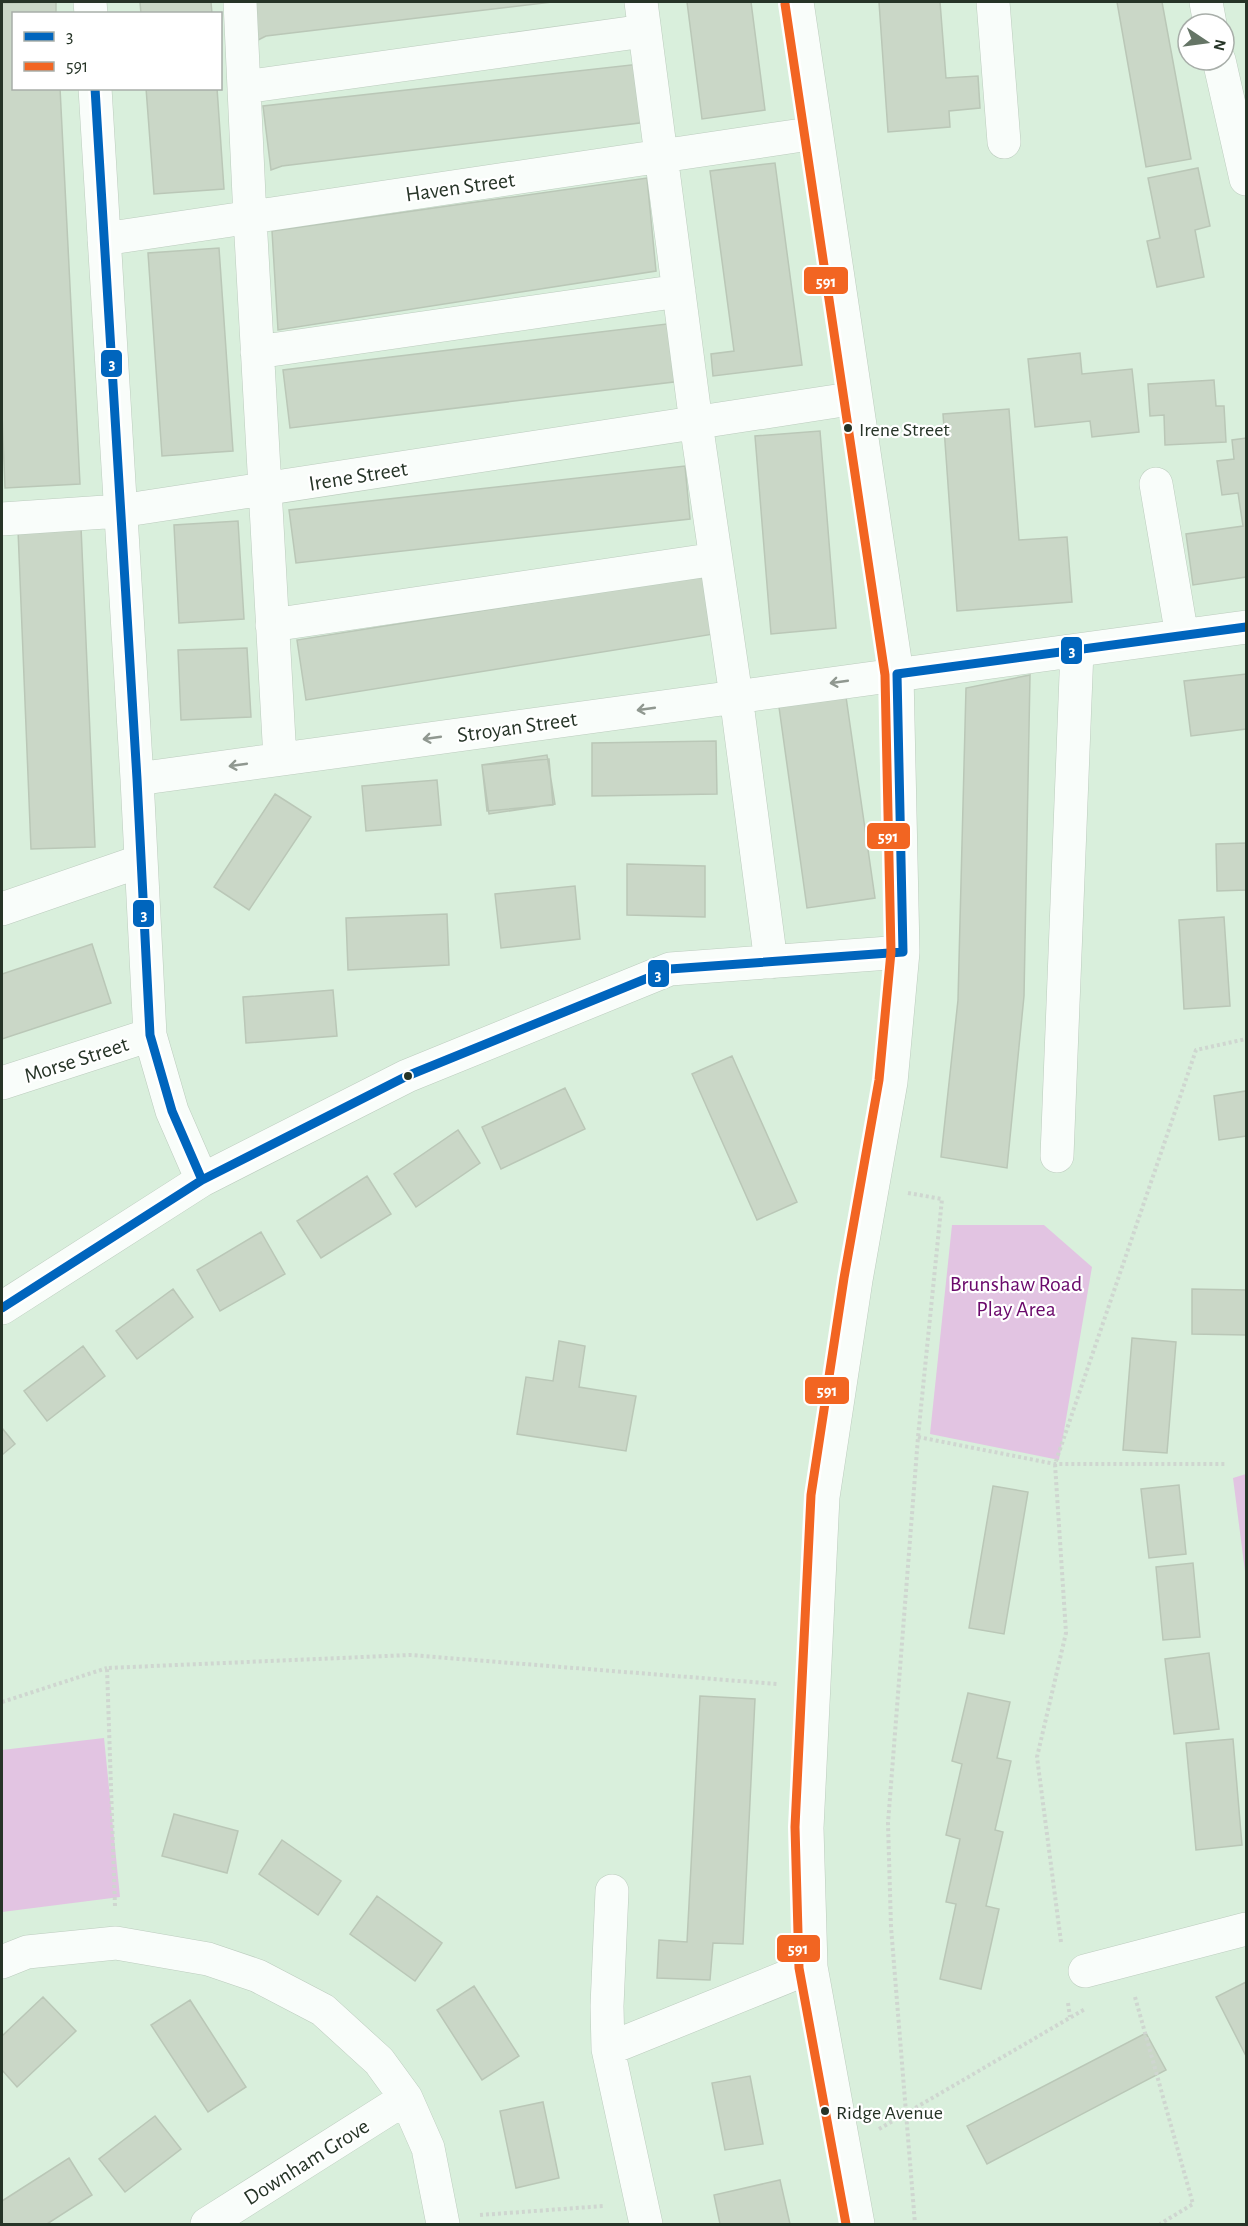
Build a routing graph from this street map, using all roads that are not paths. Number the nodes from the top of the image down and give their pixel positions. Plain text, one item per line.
1 (240, 2) edge
2 (798, 2) edge
3 (993, 2) edge
4 (642, 16) edge
5 (1222, 72) edge
6 (244, 87) junction
7 (95, 90) edge
8 (816, 133) junction
9 (1004, 142) dead end
10 (661, 156) junction
11 (1246, 178) edge
12 (250, 218) junction
13 (104, 239) junction
14 (679, 291) junction
15 (257, 352) junction
16 (856, 398) junction
17 (696, 423) junction
18 (1156, 484) dead end
19 (264, 489) junction
20 (120, 511) junction
21 (2, 519) edge
22 (717, 560) junction
23 (272, 625) junction
24 (1246, 627) edge
25 (1182, 636) junction
26 (1077, 650) junction
27 (897, 674) junction
28 (736, 696) junction
29 (280, 759) junction
30 (137, 779) junction
31 (141, 861) junction
32 (2, 909) edge
33 (903, 952) junction
34 (771, 962) junction
35 (150, 1035) junction
36 (2, 1083) edge
37 (1057, 1156) dead end
38 (202, 1180) junction
39 (2, 1308) edge
40 (612, 1891) dead end
41 (1246, 1929) edge
42 (2, 1962) edge
43 (811, 1967) junction
44 (1076, 1982) road end
45 (608, 2049) junction
46 (406, 2098) junction
47 (643, 2214) edge
48 (443, 2221) edge
49 (207, 2224) edge
50 (858, 2224) edge

1 - 6 street
2 - 8 street
3 - 9 street
4 - 6 street
4 - 10 street
5 - 11 street
6 - 12 street
7 - 13 street
8 - 10 street, Haven Street
8 - 16 street
10 - 12 street, Haven Street
10 - 14 street
12 - 13 street, Haven Street
12 - 15 street
13 - 20 street
14 - 15 street
14 - 17 street
15 - 19 street
16 - 17 street, Irene Street
16 - 27 street
17 - 19 street, Irene Street
17 - 22 street
18 - 25 street
19 - 20 street, Irene Street
19 - 23 street
20 - 21 street, Irene Street
20 - 30 street
22 - 23 street
22 - 28 street
23 - 29 street
24 - 25 street, Stroyan Street
25 - 26 street, Stroyan Street
26 - 27 street, Stroyan Street
26 - 37 street
27 -> 28 street, Stroyan Street
27 - 33 street
28 -> 29 street, Stroyan Street
28 - 34 street
29 -> 30 street, Stroyan Street
30 - 31 street
31 - 32 street
31 - 35 street
33 - 34 street
33 - 43 street
34 - 38 street
35 - 36 street, Morse Street
35 - 38 street
38 - 39 street
40 - 45 street
41 - 44 street
42 - 46 street
43 - 45 street
43 - 50 street
45 - 47 street
46 - 48 street
46 - 49 street, Downham Grove

